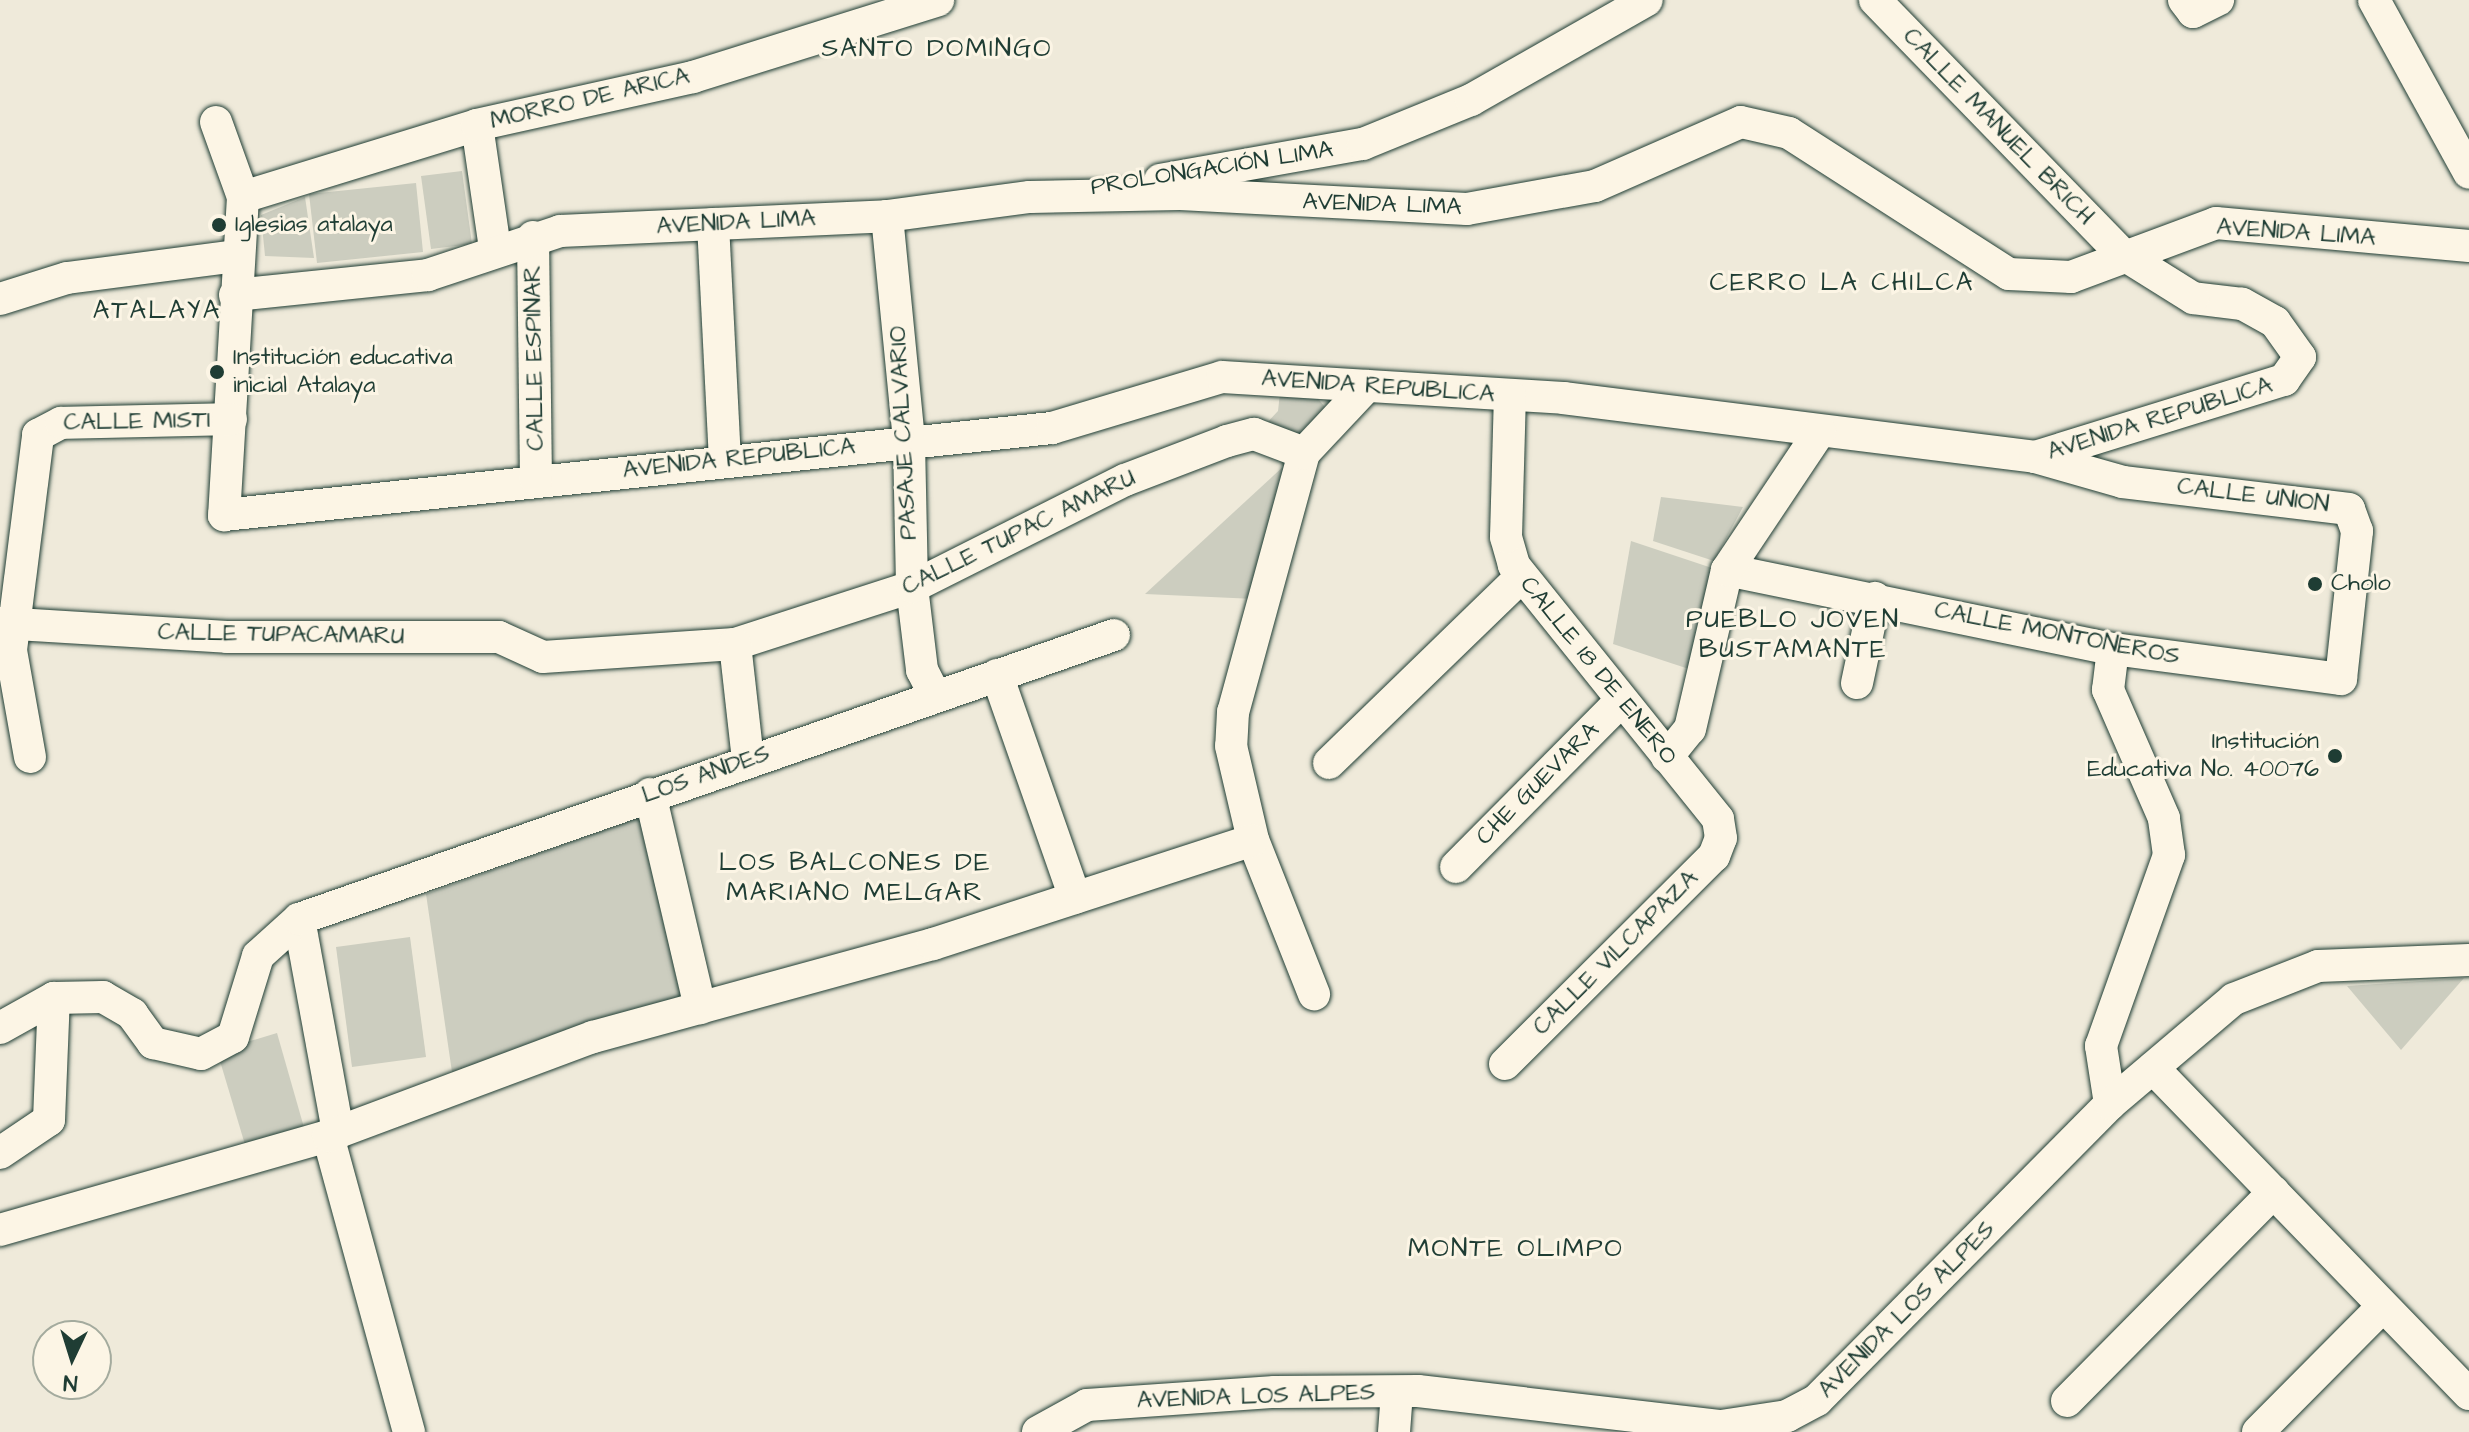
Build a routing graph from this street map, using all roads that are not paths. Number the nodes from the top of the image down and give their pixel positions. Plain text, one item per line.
1 (938, 0) edge
2 (1647, 0) edge
3 (1875, 0) edge
4 (2374, 0) edge
5 (216, 122) dead end
6 (477, 125) junction
7 (2469, 173) edge
8 (243, 197) junction
9 (1030, 197) junction
10 (887, 216) junction
11 (713, 224) junction
12 (533, 237) junction
13 (2469, 246) edge
14 (495, 248) junction
15 (2121, 253) junction
16 (236, 256) junction
17 (235, 295) junction
18 (0, 299) edge
19 (1367, 386) junction
20 (1510, 396) junction
21 (231, 419) junction
22 (1820, 431) junction
23 (909, 442) junction
24 (1304, 453) junction
25 (2035, 457) junction
26 (725, 459) junction
27 (536, 480) junction
28 (1727, 570) junction
29 (1521, 577) junction
30 (912, 587) junction
31 (1875, 598) junction
32 (1114, 635) dead end
33 (6, 642) edge
34 (735, 644) junction
35 (2113, 649) junction
36 (543, 657) joint
37 (997, 675) junction
38 (2341, 679) joint
39 (1857, 683) dead end
40 (935, 695) junction
41 (1621, 701) junction
42 (30, 757) dead end
43 (1667, 757) junction
44 (748, 760) junction
45 (1329, 763) dead end
46 (650, 794) junction
47 (1721, 838) joint
48 (1253, 840) junction
49 (1456, 867) dead end
50 (1075, 898) junction
51 (299, 919) junction
52 (2469, 960) edge
53 (1314, 994) dead end
54 (54, 998) junction
55 (700, 1008) junction
56 (0, 1028) edge
57 (1505, 1064) dead end
58 (2153, 1068) junction
59 (2110, 1104) junction
60 (333, 1134) junction
61 (0, 1153) edge
62 (2274, 1192) junction
63 (0, 1230) edge
64 (2383, 1306) junction
65 (1397, 1392) junction
66 (2469, 1394) edge
67 (2067, 1401) dead end
68 (409, 1432) edge
69 (1038, 1432) edge
70 (1394, 1432) edge
71 (2258, 1432) edge

1 - 6 street, MORRO DE ARICA
2 - 9 street, PROLONGACIÓN LIMA
3 - 15 street, CALLE MANUEL BRICH
4 - 7 street
5 - 8 street
6 - 8 street, MORRO DE ARICA
6 - 14 street
8 - 16 street
9 - 10 street, AVENIDA LIMA
9 - 15 street, AVENIDA LIMA
10 - 11 street, AVENIDA LIMA
10 - 23 street, PASAJE CALVARIO
11 - 12 street, AVENIDA LIMA
11 - 26 street
12 - 14 street, AVENIDA LIMA
12 - 27 street, CALLE ESPINAR
13 - 15 street, AVENIDA LIMA
14 - 17 street, AVENIDA LIMA
15 - 25 street, AVENIDA REPUBLICA
16 - 17 street
16 - 18 street
17 - 21 street
19 - 20 street, AVENIDA REPUBLICA
19 - 23 street, AVENIDA REPUBLICA
19 - 24 street
20 - 22 street, AVENIDA REPUBLICA
20 - 29 street, CALLE 18 DE ENERO
21 - 27 street, AVENIDA REPUBLICA
21 - 33 street, CALLE MISTI
22 - 25 street, AVENIDA REPUBLICA
22 - 28 street
23 - 26 street, AVENIDA REPUBLICA
23 - 30 street, PASAJE CALVARIO
24 - 30 street, CALLE TUPAC AMARU
24 - 48 street
25 - 38 street, CALLE UNION
26 - 27 street, AVENIDA REPUBLICA
28 - 31 street, CALLE MONTONEROS
28 - 43 street
29 - 41 street, CALLE 18 DE ENERO
29 - 45 street
30 - 34 street, CALLE TUPAC AMARU
30 - 40 street, PASAJE CALVARIO
31 - 35 street, CALLE MONTONEROS
31 - 39 street
32 - 37 street, LOS ANDES
33 - 36 street, CALLE TUPACAMARU
33 - 42 street
34 - 36 street, CALLE TUPAC AMARU
34 - 44 street
35 - 38 street, CALLE MONTONEROS
35 - 59 street
37 - 40 street, LOS ANDES
37 - 50 street
40 - 44 street, LOS ANDES
41 - 43 street, CALLE 18 DE ENERO
41 - 49 street, CHE GUEVARA
43 - 47 street, CALLE 18 DE ENERO
44 - 46 street, LOS ANDES
46 - 51 street, LOS ANDES
46 - 55 street
47 - 57 street, CALLE VILCAPAZA
48 - 50 street
48 - 53 street
50 - 55 street
51 - 54 street
51 - 60 street
52 - 58 street, AVENIDA LOS ALPES
54 - 56 street
54 - 61 street
55 - 60 street
58 - 59 street, AVENIDA LOS ALPES
58 - 62 street
59 - 65 street, AVENIDA LOS ALPES
60 - 63 street
60 - 68 street
62 - 64 street
62 - 67 street
64 - 66 street
64 - 71 street
65 - 69 street, AVENIDA LOS ALPES
65 - 70 street

